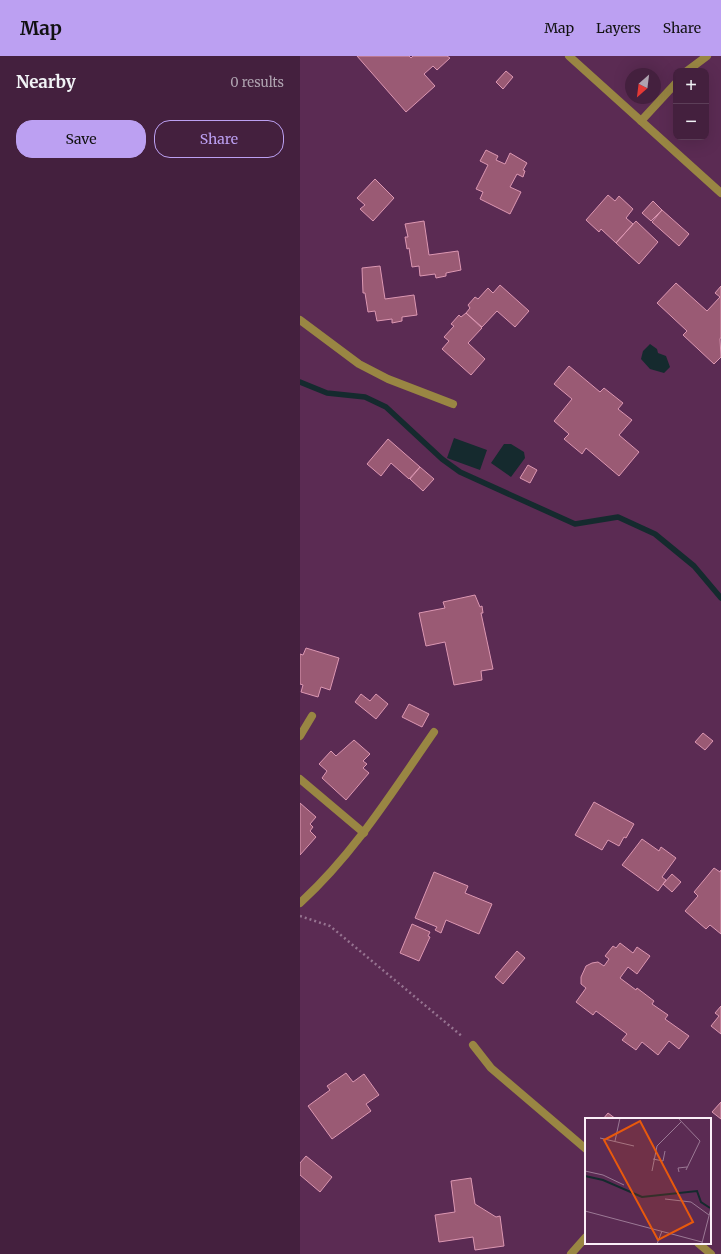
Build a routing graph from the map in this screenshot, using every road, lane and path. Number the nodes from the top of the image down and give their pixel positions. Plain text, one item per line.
1 (569, 56) edge
2 (707, 56) edge
3 (691, 68) edge
4 (673, 86) edge
5 (641, 121) junction
6 (721, 193) edge
7 (300, 320) edge
8 (453, 404) dead end
9 (312, 716) dead end
10 (434, 732) dead end
11 (300, 736) edge
12 (300, 779) edge
13 (364, 833) junction
14 (300, 902) edge
15 (300, 916) edge
16 (473, 1046) joint
17 (585, 1148) edge
18 (585, 1238) edge
19 (699, 1244) edge
20 (572, 1254) edge
21 (711, 1254) edge

1 - 5 street
2 - 3 street
4 - 5 street
5 - 6 street
7 - 8 street
9 - 11 street
10 - 13 street
12 - 13 street
13 - 14 street
15 - 16 path
16 - 17 street
18 - 20 street
19 - 21 street

